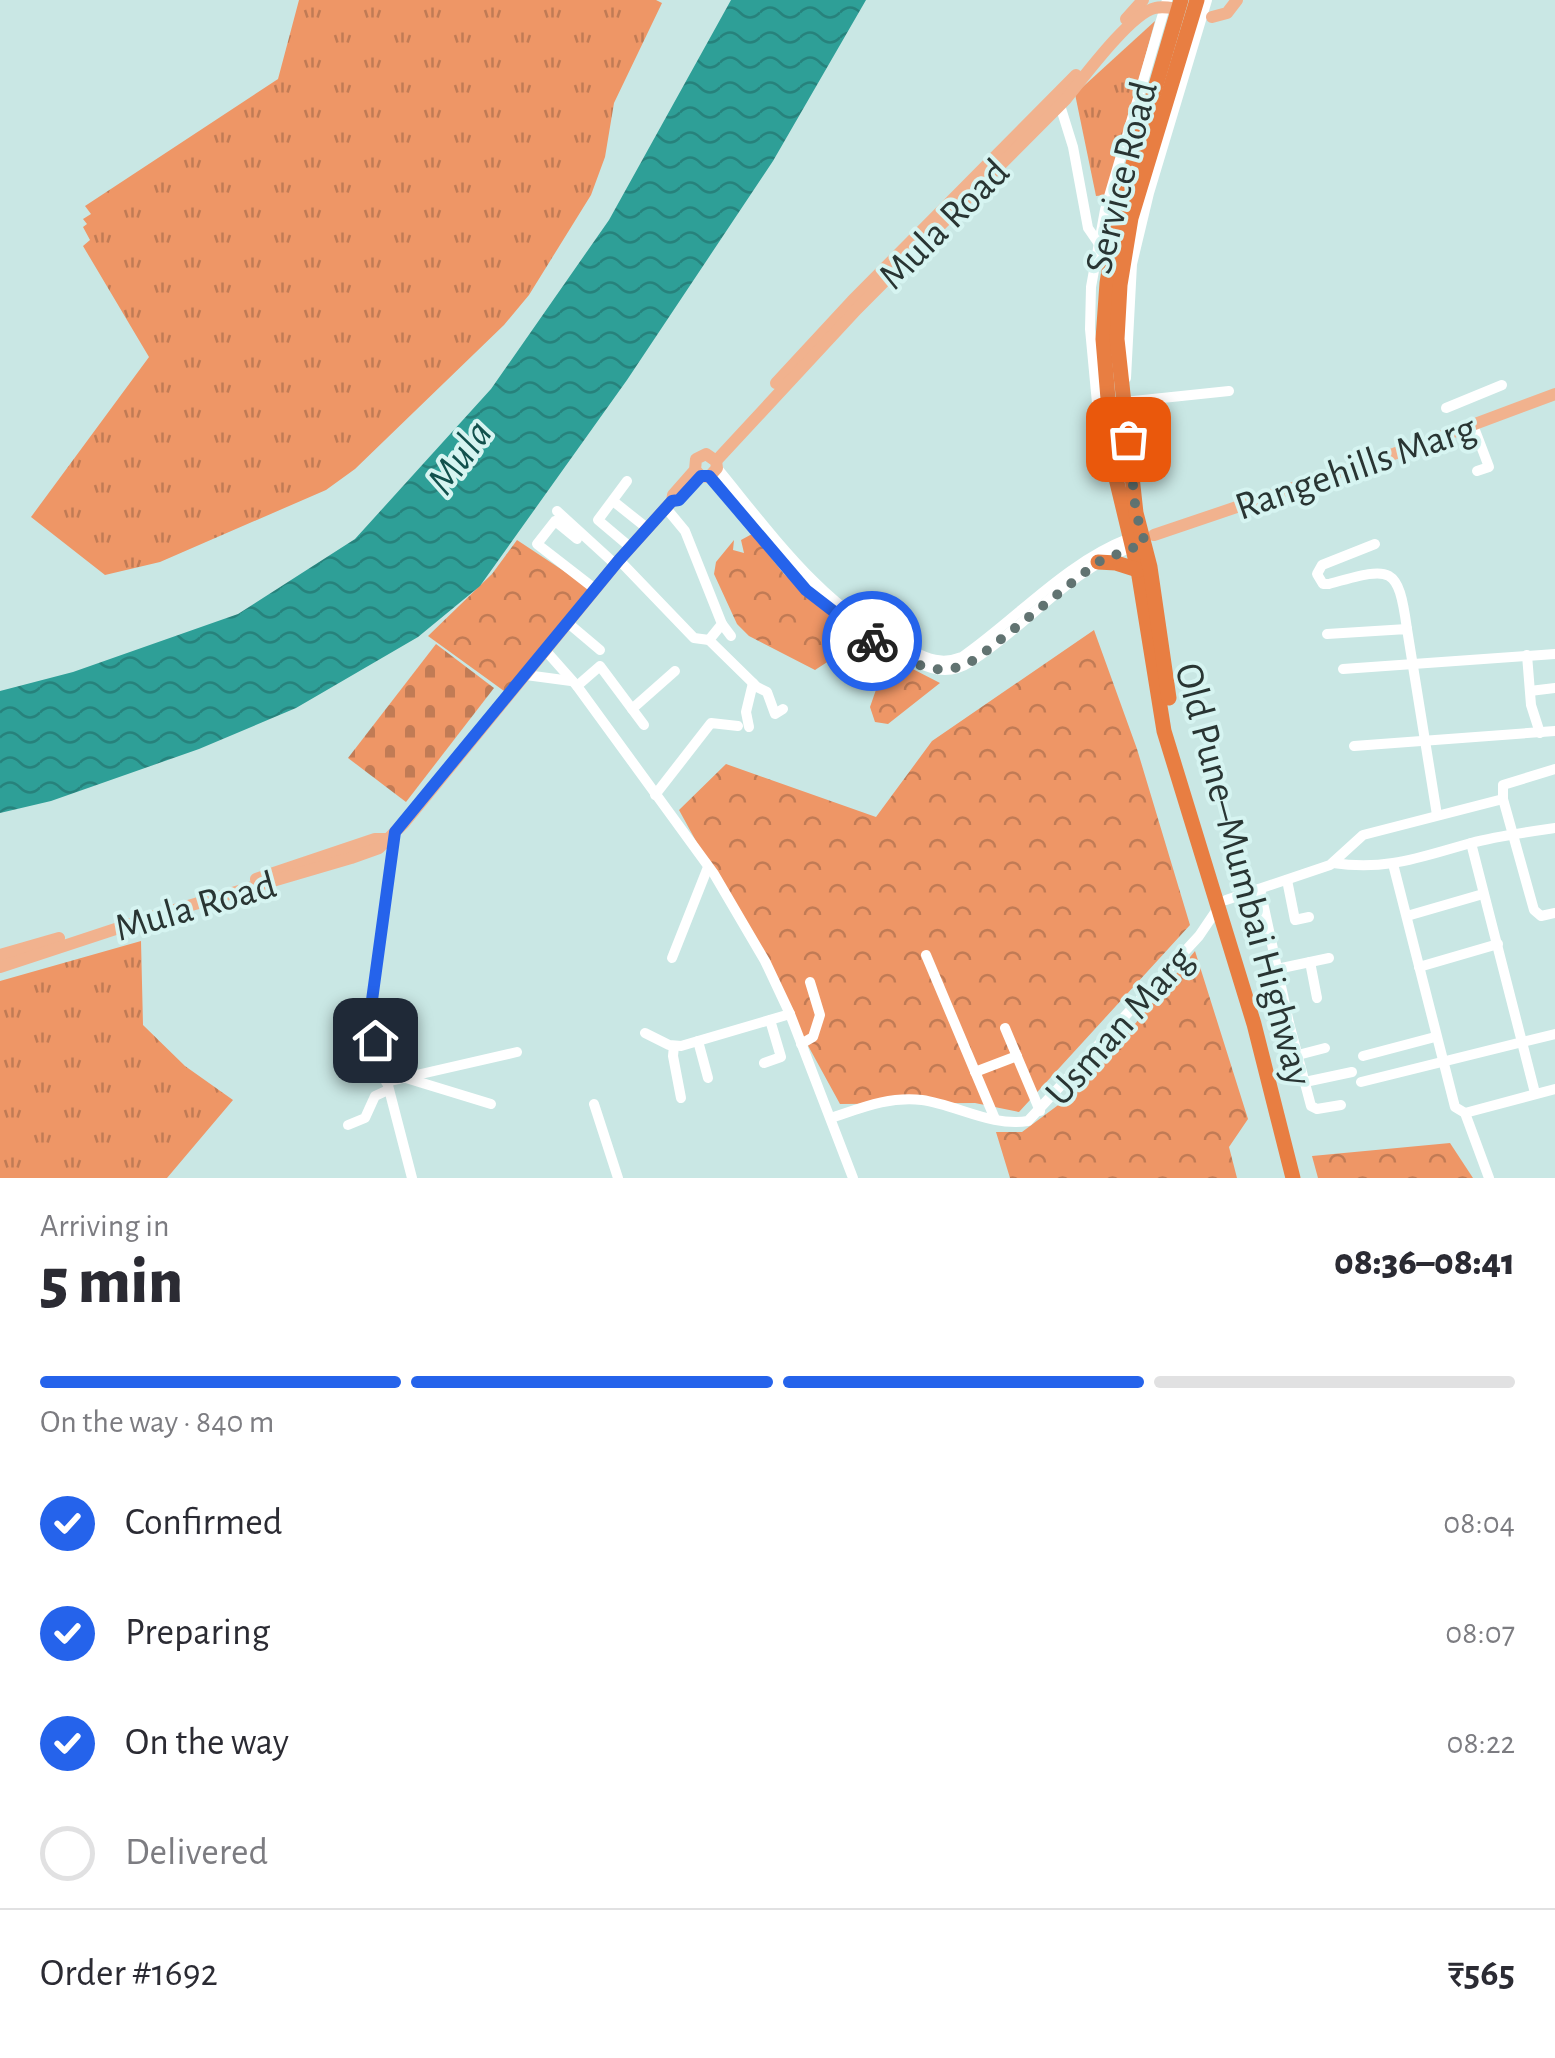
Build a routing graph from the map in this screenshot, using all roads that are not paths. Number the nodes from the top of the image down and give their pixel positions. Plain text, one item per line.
1 (1143, 0) edge
2 (1197, 0) edge
3 (1206, 0) edge
4 (1236, 0) edge
5 (1170, 6) edge
6 (1212, 17) dead end
7 (1063, 97) junction
8 (1099, 244) junction
9 (1502, 385) dead end
10 (1229, 391) dead end
11 (1479, 394) junction
12 (1555, 394) edge
13 (1123, 397) junction
14 (1446, 408) dead end
15 (1480, 422) junction
16 (708, 468) junction
17 (1114, 470) junction
18 (1477, 471) dead end
19 (626, 481) dead end
20 (613, 501) junction
21 (669, 505) junction
22 (556, 511) dead end
23 (647, 528) junction
24 (577, 539) dead end
25 (1140, 539) junction
26 (1376, 544) dead end
27 (630, 547) junction
28 (617, 562) junction
29 (1098, 562) junction
30 (1138, 570) junction
31 (595, 589) junction
32 (568, 623) junction
33 (722, 624) junction
34 (1407, 629) junction
35 (1328, 634) dead end
36 (731, 636) dead end
37 (709, 640) junction
38 (600, 650) dead end
39 (546, 651) junction
40 (1555, 654) edge
41 (1527, 655) junction
42 (1413, 662) junction
43 (1343, 668) dead end
44 (675, 672) dead end
45 (526, 675) junction
46 (754, 683) junction
47 (574, 684) junction
48 (1555, 688) edge
49 (1530, 691) junction
50 (632, 709) junction
51 (782, 709) dead end
52 (644, 724) dead end
53 (1555, 731) edge
54 (1540, 733) junction
55 (1427, 742) junction
56 (1354, 746) dead end
57 (1555, 769) edge
58 (655, 795) junction
59 (1503, 799) junction
60 (1437, 815) junction
61 (1555, 828) edge
62 (1514, 834) junction
63 (391, 835) junction
64 (1471, 843) junction
65 (1333, 862) junction
66 (1392, 864) junction
67 (708, 867) junction
68 (1288, 880) junction
69 (1260, 889) junction
70 (1484, 894) junction
71 (1222, 904) junction
72 (1555, 913) edge
73 (1407, 916) junction
74 (1308, 917) dead end
75 (1498, 944) junction
76 (17, 954) junction
77 (0, 955) edge
78 (926, 956) dead end
79 (672, 958) dead end
80 (1329, 958) dead end
81 (1310, 962) junction
82 (0, 967) edge
83 (1419, 967) junction
84 (1277, 969) junction
85 (810, 982) dead end
86 (1317, 998) dead end
87 (790, 1014) junction
88 (770, 1020) junction
89 (1006, 1028) dead end
90 (645, 1033) dead end
91 (1555, 1034) edge
92 (1435, 1037) junction
93 (698, 1041) junction
94 (1523, 1044) junction
95 (674, 1046) junction
96 (803, 1047) junction
97 (1326, 1048) dead end
98 (517, 1052) dead end
99 (1298, 1055) junction
100 (1017, 1056) junction
101 (1362, 1056) dead end
102 (782, 1057) junction
103 (1442, 1061) junction
104 (764, 1063) dead end
105 (975, 1072) junction
106 (1352, 1072) dead end
107 (405, 1077) junction
108 (708, 1078) dead end
109 (1305, 1082) junction
110 (1362, 1082) dead end
111 (387, 1086) junction
112 (1555, 1089) edge
113 (1535, 1093) junction
114 (680, 1098) dead end
115 (491, 1104) dead end
116 (594, 1104) dead end
117 (1341, 1104) dead end
118 (1040, 1112) junction
119 (1465, 1113) junction
120 (831, 1118) junction
121 (995, 1120) junction
122 (348, 1125) dead end
123 (412, 1178) edge
124 (618, 1178) edge
125 (853, 1178) edge
126 (1293, 1178) edge
127 (1303, 1178) edge
128 (1489, 1178) edge

1 - 7 main road
2 - 13 highway, Old Pune–Mumbai Highway
3 - 13 street
4 - 6 main road
5 - 7 main road
5 - 8 street, Service Road
5 - 17 highway, Old Pune–Mumbai Highway
7 - 8 street
7 - 16 main road, Mula Road
8 - 17 street, Service Road
9 - 11 street
10 - 13 street
11 - 14 street
11 - 15 street
12 - 15 main road, Rangehills Marg
13 - 25 highway, Old Pune–Mumbai Highway
15 - 18 street
15 - 25 main road, Rangehills Marg
16 - 21 main road, Mula Road
16 - 25 street
16 - 29 street
17 - 25 highway, Old Pune–Mumbai Highway
19 - 20 street
20 - 23 street
20 - 27 street
21 - 23 main road, Mula Road
21 - 33 street
22 - 28 street
23 - 27 main road, Mula Road
24 - 31 street
25 - 29 street
25 - 30 highway, Old Pune–Mumbai Highway
25 - 71 highway, Old Pune–Mumbai Highway
26 - 34 street
27 - 28 main road, Mula Road
28 - 31 main road, Mula Road
28 - 37 street
29 - 30 highway
30 - 71 highway, Old Pune–Mumbai Highway
31 - 32 main road, Mula Road
32 - 38 street
32 - 39 main road, Mula Road
33 - 36 street
33 - 37 street
34 - 35 street
34 - 42 street
37 - 46 street
39 - 45 main road, Mula Road
39 - 47 street
40 - 41 street
41 - 42 street
41 - 49 street
42 - 43 street
42 - 55 street
44 - 50 street
45 - 47 street
45 - 63 main road, Mula Road
46 - 51 street
46 - 58 street
47 - 50 street
47 - 58 street
48 - 49 street
49 - 54 street
50 - 52 street
53 - 54 street
54 - 55 street
55 - 56 street
55 - 60 street
57 - 59 street
58 - 67 street
59 - 60 street
59 - 62 street
60 - 65 street
61 - 62 street
62 - 64 street
62 - 72 street
63 - 76 main road, Mula Road
63 - 111 street
64 - 66 street
64 - 70 street
65 - 66 street
65 - 68 street
66 - 73 street
67 - 79 street
67 - 87 street
68 - 69 street
68 - 74 street
69 - 71 street
69 - 84 street
70 - 73 street
70 - 75 street
71 - 118 street, Usman Marg
71 - 126 highway, Old Pune–Mumbai Highway
71 - 127 highway, Old Pune–Mumbai Highway
73 - 83 street
75 - 83 street
75 - 94 street
76 - 77 main road
76 - 82 main road, Mula Road
78 - 105 street
80 - 81 street
81 - 84 street
81 - 86 street
83 - 92 street
84 - 99 street
85 - 96 street
87 - 88 street
87 - 96 street
88 - 93 street
88 - 102 street
89 - 100 street
90 - 95 street
91 - 94 street
92 - 101 street
92 - 103 street
93 - 95 street
93 - 108 street
94 - 103 street
94 - 113 street
95 - 114 street
96 - 102 street
96 - 120 street
97 - 99 street
98 - 107 street
99 - 109 street
100 - 105 street
100 - 118 street
102 - 104 street
103 - 110 street
103 - 119 street
105 - 121 street
106 - 109 street
107 - 111 street
107 - 115 street
109 - 117 street
111 - 122 street
111 - 123 street
112 - 113 street
113 - 119 street
116 - 124 street
118 - 121 street, Usman Marg
119 - 128 street
120 - 121 street, Usman Marg
120 - 125 street

